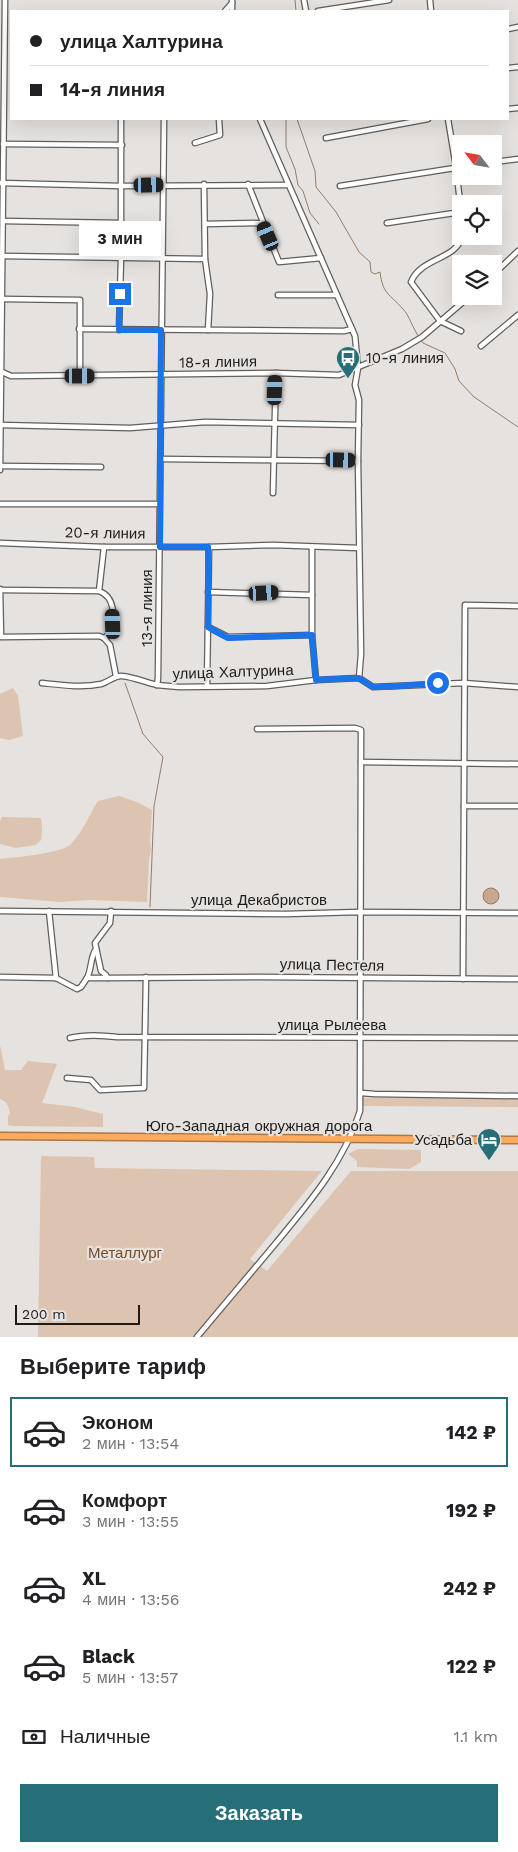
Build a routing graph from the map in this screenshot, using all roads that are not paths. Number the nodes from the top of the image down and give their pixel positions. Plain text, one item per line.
1 (5, 0) edge
2 (345, 0) edge
3 (386, 0) edge
4 (346, 7) junction
5 (325, 10) edge
6 (5, 38) junction
7 (10, 38) edge
8 (4, 109) junction
9 (10, 109) edge
10 (121, 120) edge
11 (164, 120) edge
12 (219, 120) edge
13 (260, 120) edge
14 (423, 120) edge
15 (448, 120) edge
16 (452, 136) edge
17 (326, 138) dead end
18 (195, 143) dead end
19 (3, 144) junction
20 (122, 145) junction
21 (518, 159) edge
22 (502, 161) edge
23 (452, 168) edge
24 (1, 183) edge
25 (204, 184) junction
26 (248, 184) junction
27 (163, 185) junction
28 (287, 185) junction
29 (121, 186) junction
30 (340, 186) dead end
31 (452, 212) edge
32 (3, 221) junction
33 (121, 223) junction
34 (263, 223) junction
35 (387, 223) dead end
36 (205, 224) junction
37 (458, 245) edge
38 (518, 251) edge
39 (2, 256) junction
40 (122, 258) junction
41 (321, 258) junction
42 (162, 259) junction
43 (205, 259) junction
44 (502, 266) edge
45 (278, 295) dead end
46 (337, 295) junction
47 (2, 299) junction
48 (459, 305) edge
49 (518, 315) edge
50 (514, 318) junction
51 (440, 321) junction
52 (518, 324) edge
53 (79, 329) junction
54 (352, 329) junction
55 (119, 330) junction
56 (161, 330) junction
57 (208, 330) junction
58 (462, 331) dead end
59 (481, 346) dead end
60 (358, 368) junction
61 (1, 372) edge
62 (276, 373) junction
63 (80, 376) junction
64 (161, 376) junction
65 (274, 424) junction
66 (1, 425) edge
67 (358, 425) junction
68 (161, 426) junction
69 (161, 458) junction
70 (274, 459) junction
71 (358, 461) junction
72 (0, 466) edge
73 (101, 467) dead end
74 (0, 470) edge
75 (273, 493) dead end
76 (0, 504) edge
77 (159, 504) junction
78 (0, 543) edge
79 (104, 547) junction
80 (160, 547) junction
81 (208, 547) junction
82 (312, 547) junction
83 (359, 548) junction
84 (0, 590) edge
85 (99, 591) junction
86 (208, 592) junction
87 (312, 595) junction
88 (518, 606) edge
89 (208, 627) junction
90 (312, 635) junction
91 (0, 637) edge
92 (104, 638) junction
93 (116, 676) junction
94 (359, 678) junction
95 (316, 680) junction
96 (464, 682) junction
97 (42, 683) dead end
98 (156, 685) junction
99 (207, 686) junction
100 (518, 687) edge
101 (257, 729) dead end
102 (361, 762) junction
103 (464, 763) junction
104 (518, 764) edge
105 (464, 806) junction
106 (518, 806) edge
107 (0, 911) edge
108 (49, 911) junction
109 (111, 911) junction
110 (359, 912) junction
111 (464, 913) junction
112 (518, 913) edge
113 (96, 949) junction
114 (0, 977) edge
115 (56, 978) junction
116 (87, 978) junction
117 (107, 978) junction
118 (146, 978) junction
119 (361, 978) junction
120 (463, 979) junction
121 (518, 979) edge
122 (145, 1036) junction
123 (70, 1038) dead end
124 (360, 1038) junction
125 (518, 1038) edge
126 (67, 1078) dead end
127 (361, 1093) junction
128 (518, 1096) edge
129 (0, 1136) edge
130 (350, 1139) junction
131 (518, 1140) edge
132 (197, 1337) edge

1 - 6 street
2 - 4 street
3 - 4 street
4 - 5 street
6 - 7 street
6 - 8 street
8 - 9 street
8 - 19 street
10 - 20 street
11 - 27 street, 13-я линия
12 - 18 street
13 - 28 street
14 - 17 street
15 - 16 street
19 - 20 street
19 - 24 street
20 - 29 street
21 - 22 street
23 - 30 street
24 - 29 street
24 - 32 street
25 - 26 street
25 - 27 street
25 - 36 street
26 - 28 street
26 - 34 street
27 - 29 street
27 - 42 street, 13-я линия
28 - 41 street
29 - 33 street
31 - 35 street
32 - 33 street
32 - 39 street
33 - 40 street
34 - 36 street
34 - 41 street
36 - 43 street
37 - 51 street
38 - 44 street
39 - 40 street
39 - 47 street
40 - 42 street
40 - 55 street
41 - 46 street
42 - 43 street
42 - 56 street, 13-я линия
43 - 57 street
45 - 46 street
46 - 54 street
47 - 53 street
47 - 61 street
48 - 51 street, 18-я линия
49 - 50 street
50 - 52 street
50 - 59 street
51 - 58 street
51 - 60 street, 18-я линия
53 - 55 street
53 - 63 street
54 - 57 street
54 - 60 street
55 - 56 street
56 - 57 street
56 - 64 street, 13-я линия
60 - 62 street, 18-я линия
60 - 67 street
61 - 63 street, 18-я линия
61 - 66 street
62 - 64 street, 18-я линия
62 - 65 street
63 - 64 street, 18-я линия
64 - 68 street, 13-я линия
65 - 67 street
65 - 68 street
65 - 70 street
66 - 68 street
66 - 72 street
67 - 71 street
68 - 69 street, 13-я линия
69 - 70 street
69 - 77 street, 13-я линия
70 - 71 street
70 - 75 street
71 - 83 street
72 - 73 street
72 - 74 street
76 - 77 street
77 - 80 street, 13-я линия
78 - 79 street, 20-я линия
79 - 80 street, 20-я линия
79 - 85 street
80 - 81 street, 20-я линия
80 - 98 street, 13-я линия
81 - 82 street, 20-я линия
81 - 86 street
82 - 83 street, 20-я линия
82 - 87 street
83 - 94 street
84 - 85 street
84 - 91 street
85 - 92 street
86 - 87 street
86 - 89 street
87 - 90 street
88 - 96 street
89 - 90 street
89 - 99 street
90 - 95 street
91 - 92 street
92 - 93 street
93 - 97 street
93 - 98 street, улица Халтурина
94 - 95 street, улица Халтурина
94 - 96 street, улица Халтурина
95 - 99 street, улица Халтурина
96 - 100 street, улица Халтурина
96 - 103 street
98 - 99 street, улица Халтурина
101 - 102 street
102 - 103 street
102 - 110 street
103 - 104 street
103 - 105 street
105 - 106 street
105 - 111 street
107 - 108 street, улица Декабристов
108 - 109 street, улица Декабристов
108 - 115 street
109 - 110 street, улица Декабристов
109 - 113 street
110 - 111 street, улица Декабристов
110 - 119 street
111 - 112 street, улица Декабристов
111 - 120 street
113 - 116 street
113 - 117 street
114 - 115 street
115 - 116 street, улица Пестеля
116 - 117 street, улица Пестеля
117 - 118 street, улица Пестеля
118 - 119 street, улица Пестеля
118 - 122 street
119 - 120 street, улица Пестеля
119 - 124 street
120 - 121 street, улица Пестеля
122 - 123 street, улица Рылеева
122 - 124 street, улица Рылеева
122 - 126 street
124 - 125 street, улица Рылеева
124 - 127 street
127 - 128 street
127 - 130 street
129 - 130 highway, Юго-Западная окружная дорога
130 - 131 highway, Юго-Западная окружная дорога
130 - 132 street

